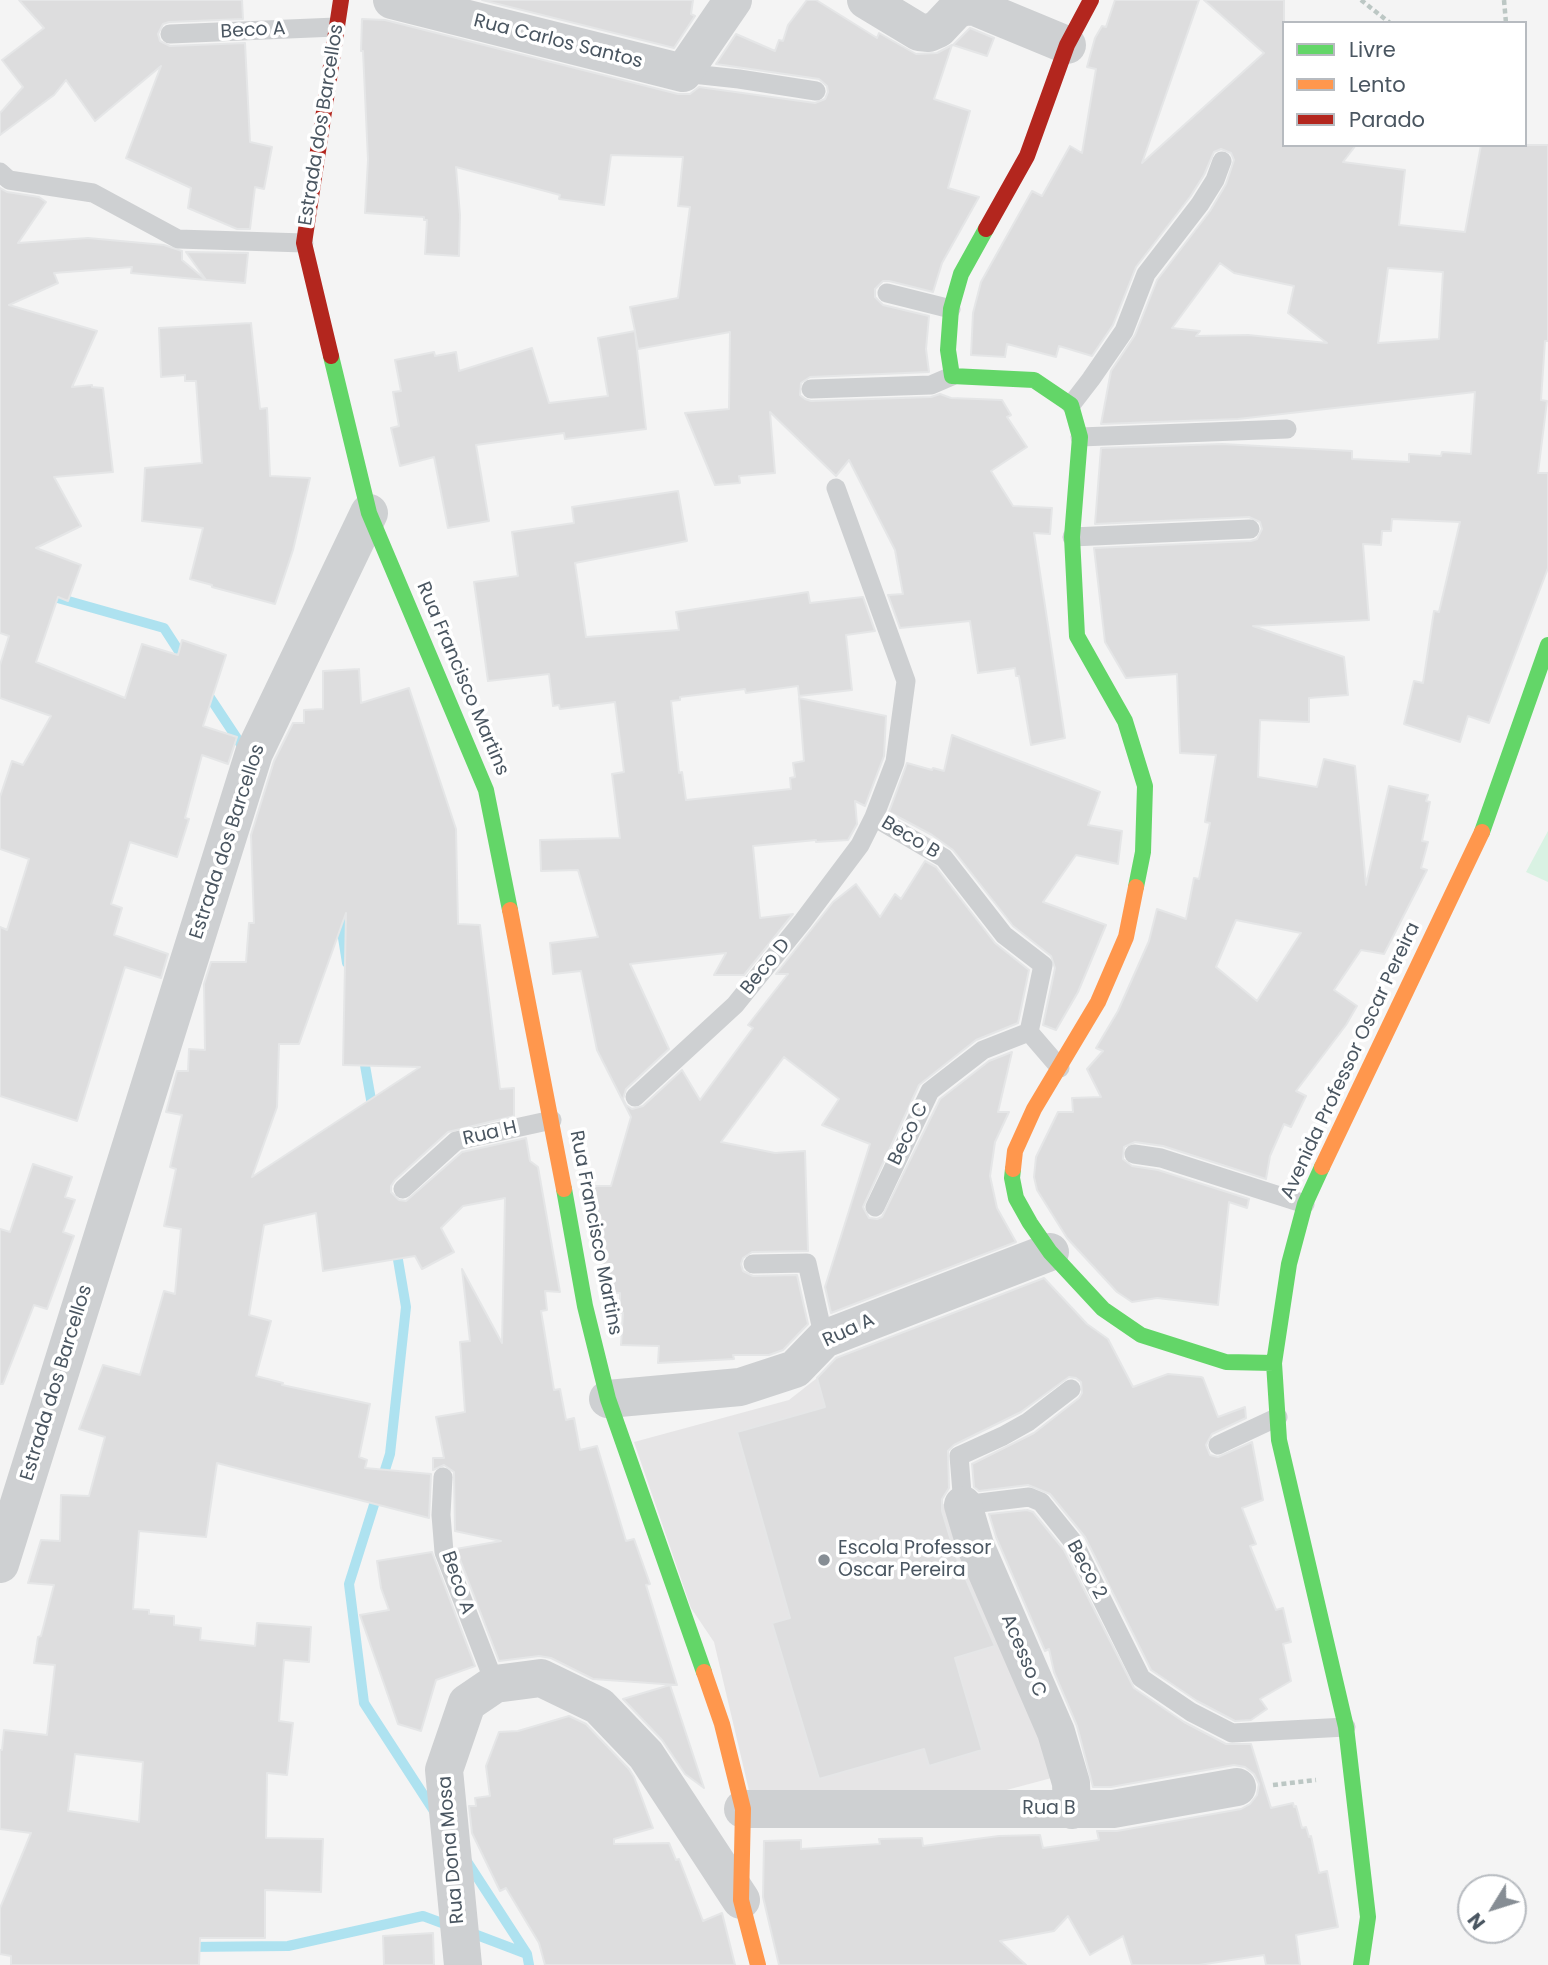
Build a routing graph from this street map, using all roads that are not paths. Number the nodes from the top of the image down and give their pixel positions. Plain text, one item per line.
1 (341, 0) edge
2 (392, 0) edge
3 (733, 0) edge
4 (866, 0) edge
5 (1091, 0) edge
6 (336, 27) junction
7 (170, 34) dead end
8 (1067, 45) junction
9 (683, 73) junction
10 (816, 91) dead end
11 (1222, 161) dead end
12 (0, 172) edge
13 (304, 243) junction
14 (887, 293) dead end
15 (951, 309) junction
16 (951, 376) junction
17 (811, 389) dead end
18 (1071, 405) junction
19 (1287, 429) dead end
20 (1080, 437) junction
21 (836, 488) dead end
22 (369, 513) junction
23 (1250, 529) dead end
24 (1072, 537) junction
25 (1548, 645) edge
26 (874, 817) junction
27 (1030, 1032) junction
28 (1060, 1068) junction
29 (635, 1097) dead end
30 (552, 1120) junction
31 (1134, 1154) dead end
32 (402, 1189) dead end
33 (1305, 1204) junction
34 (875, 1207) dead end
35 (1050, 1252) junction
36 (752, 1264) dead end
37 (824, 1339) junction
38 (1273, 1363) junction
39 (1071, 1389) dead end
40 (608, 1399) junction
41 (1278, 1417) junction
42 (1218, 1445) dead end
43 (443, 1477) dead end
44 (963, 1505) junction
45 (0, 1564) edge
46 (495, 1684) junction
47 (1346, 1727) junction
48 (1237, 1787) road end
49 (743, 1809) junction
50 (1072, 1810) junction
51 (741, 1900) junction
52 (463, 1965) edge
53 (758, 1965) edge
54 (1361, 1965) edge

1 - 6 street, Estrada dos Barcellos
2 - 9 street, Rua Carlos Santos
3 - 9 street
4 - 8 street
5 - 8 street
6 - 7 lane, Beco A
6 - 13 street, Estrada dos Barcellos
8 - 15 street
9 - 10 lane, Rua Carlos Santos
11 - 18 lane
12 - 13 lane
13 - 22 street, Estrada dos Barcellos
14 - 15 lane
15 - 16 street
16 - 17 lane
16 - 18 street
18 - 20 street
19 - 20 lane
20 - 24 street
21 - 26 lane, Beco B
22 - 30 street, Rua Francisco Martins
22 - 45 street, Estrada dos Barcellos
23 - 24 lane
24 - 28 street
25 - 33 street, Avenida Professor Oscar Pereira
26 - 27 lane, Beco B
26 - 29 lane, Beco D
27 - 28 lane
27 - 34 lane, Beco C
28 - 35 street
30 - 32 lane, Rua H
30 - 40 street, Rua Francisco Martins
31 - 33 lane
33 - 38 street, Avenida Professor Oscar Pereira
35 - 37 street, Rua A
35 - 38 street
36 - 37 lane
37 - 40 street, Rua A
38 - 41 street, Avenida Professor Oscar Pereira
39 - 44 lane
40 - 49 street, Rua Francisco Martins
41 - 42 lane
41 - 47 street, Avenida Professor Oscar Pereira
43 - 46 lane, Beco A
44 - 47 lane, Beco 2
44 - 50 street, Acesso C
46 - 51 street, Rua Dona Mosa
46 - 52 street, Rua Dona Mosa
47 - 54 street, Avenida Professor Oscar Pereira
48 - 50 street, Rua B
49 - 50 street, Rua B
49 - 51 street, Rua Francisco Martins
51 - 53 street, Rua Francisco Martins

